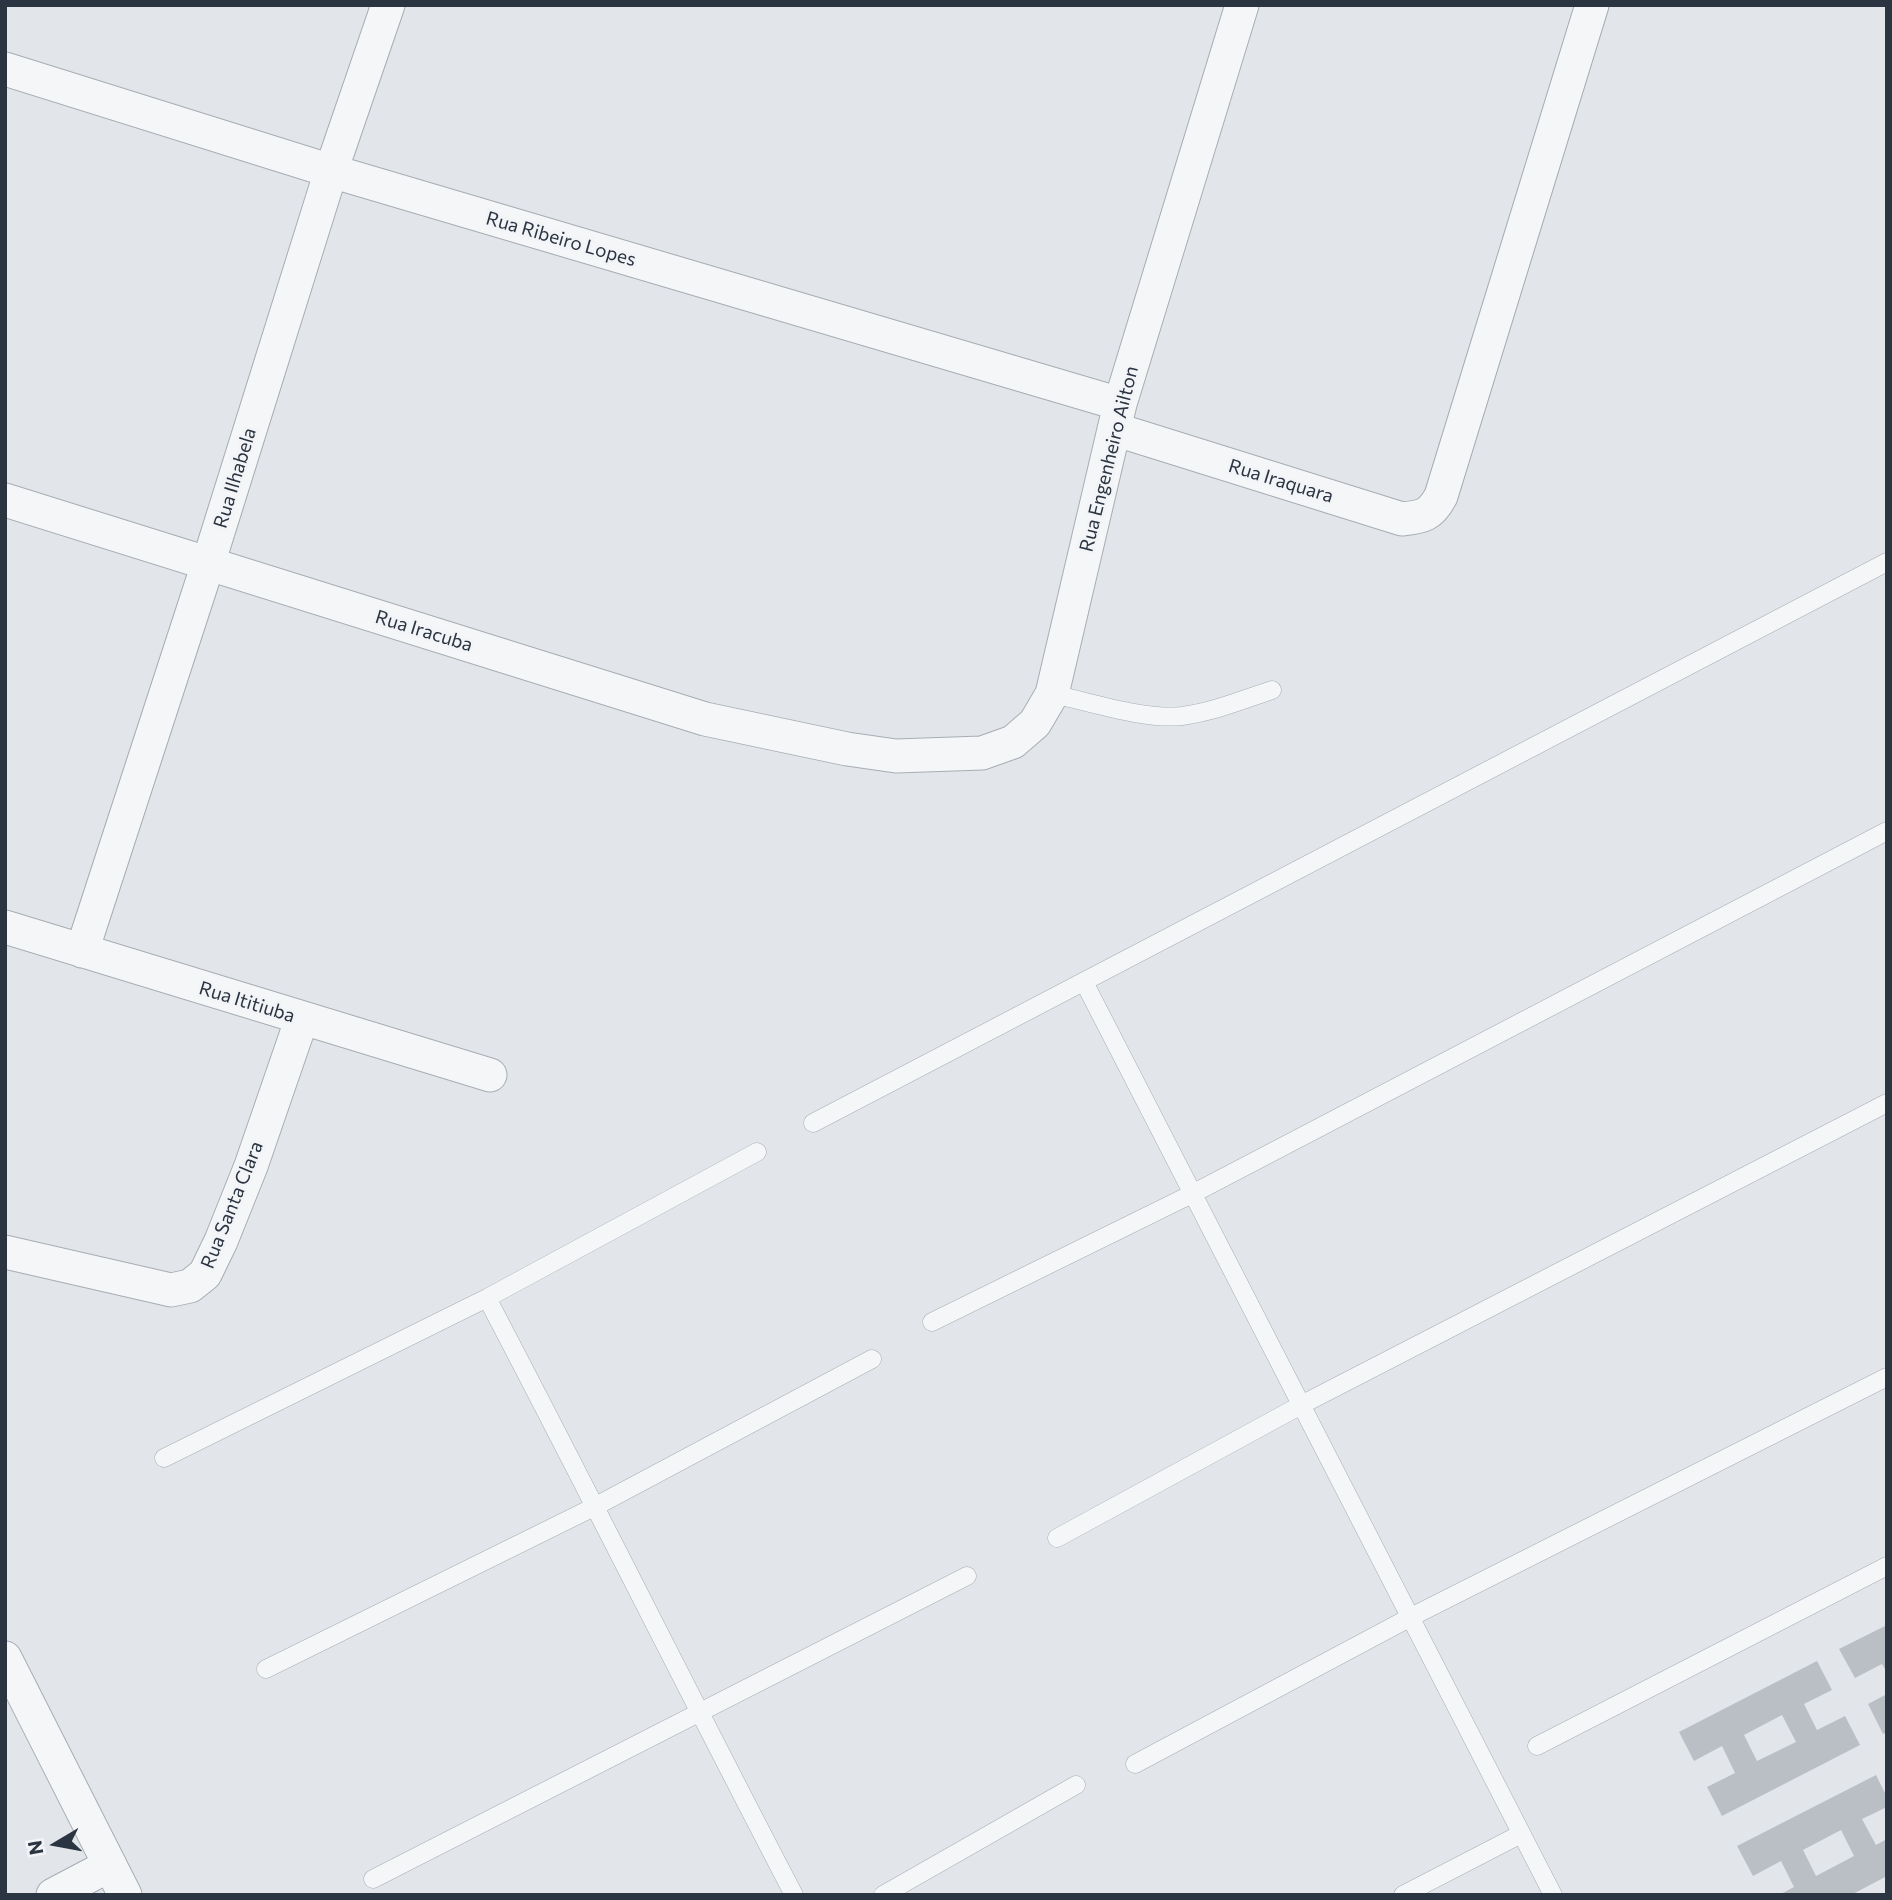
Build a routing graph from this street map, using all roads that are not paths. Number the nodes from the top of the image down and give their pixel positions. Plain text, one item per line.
1 (388, 5) edge
2 (1592, 5) edge
3 (1235, 7) edge
4 (5, 69) edge
5 (331, 171) junction
6 (1117, 417) junction
7 (5, 500) edge
8 (1887, 562) edge
9 (208, 564) junction
10 (1272, 690) dead end
11 (1052, 694) junction
12 (847, 748) joint
13 (1887, 831) edge
14 (5, 927) edge
15 (82, 951) junction
16 (1084, 982) junction
17 (302, 1018) junction
18 (489, 1075) dead end
19 (1887, 1103) edge
20 (813, 1123) dead end
21 (757, 1152) dead end
22 (1192, 1194) junction
23 (5, 1252) edge
24 (487, 1298) junction
25 (932, 1322) dead end
26 (872, 1359) dead end
27 (1887, 1377) edge
28 (1303, 1404) junction
29 (163, 1458) dead end
30 (596, 1506) junction
31 (1057, 1538) dead end
32 (1887, 1566) edge
33 (967, 1576) dead end
34 (1409, 1618) junction
35 (5, 1658) edge
36 (266, 1669) dead end
37 (700, 1714) junction
38 (1537, 1746) dead end
39 (1135, 1763) dead end
40 (1076, 1785) dead end
41 (1521, 1834) junction
42 (110, 1865) junction
43 (373, 1879) dead end
44 (53, 1895) edge
45 (125, 1895) edge
46 (794, 1895) edge
47 (883, 1895) edge
48 (1403, 1895) edge
49 (1553, 1895) edge

1 - 5 street, Rua Ilhabela
2 - 6 street, Rua Iraquara
3 - 6 street, Rua Engenheiro Ailton
4 - 5 street, Rua Ribeiro Lopes
5 - 6 street, Rua Ribeiro Lopes
5 - 9 street, Rua Ilhabela
6 - 11 street, Rua Engenheiro Ailton
7 - 9 street, Rua Iracuba
8 - 16 lane
9 - 12 street, Rua Iracuba
9 - 15 street, Rua Ilhabela
10 - 11 lane
11 - 12 street, Rua Engenheiro Ailton
13 - 22 lane
14 - 15 street, Rua Ititiuba
15 - 17 street, Rua Ititiuba
16 - 20 lane
16 - 22 lane
17 - 18 street, Rua Ititiuba
17 - 23 street, Rua Santa Clara
19 - 28 lane
21 - 24 lane
22 - 25 lane
22 - 28 lane
24 - 29 lane
24 - 30 lane
26 - 30 lane
27 - 34 lane
28 - 31 lane
28 - 34 lane
30 - 36 lane
30 - 37 lane
32 - 38 lane
33 - 37 lane
34 - 39 lane
34 - 41 lane
35 - 42 street
37 - 43 lane
37 - 46 lane
40 - 47 lane
41 - 48 lane
41 - 49 lane
42 - 44 street
42 - 45 street

